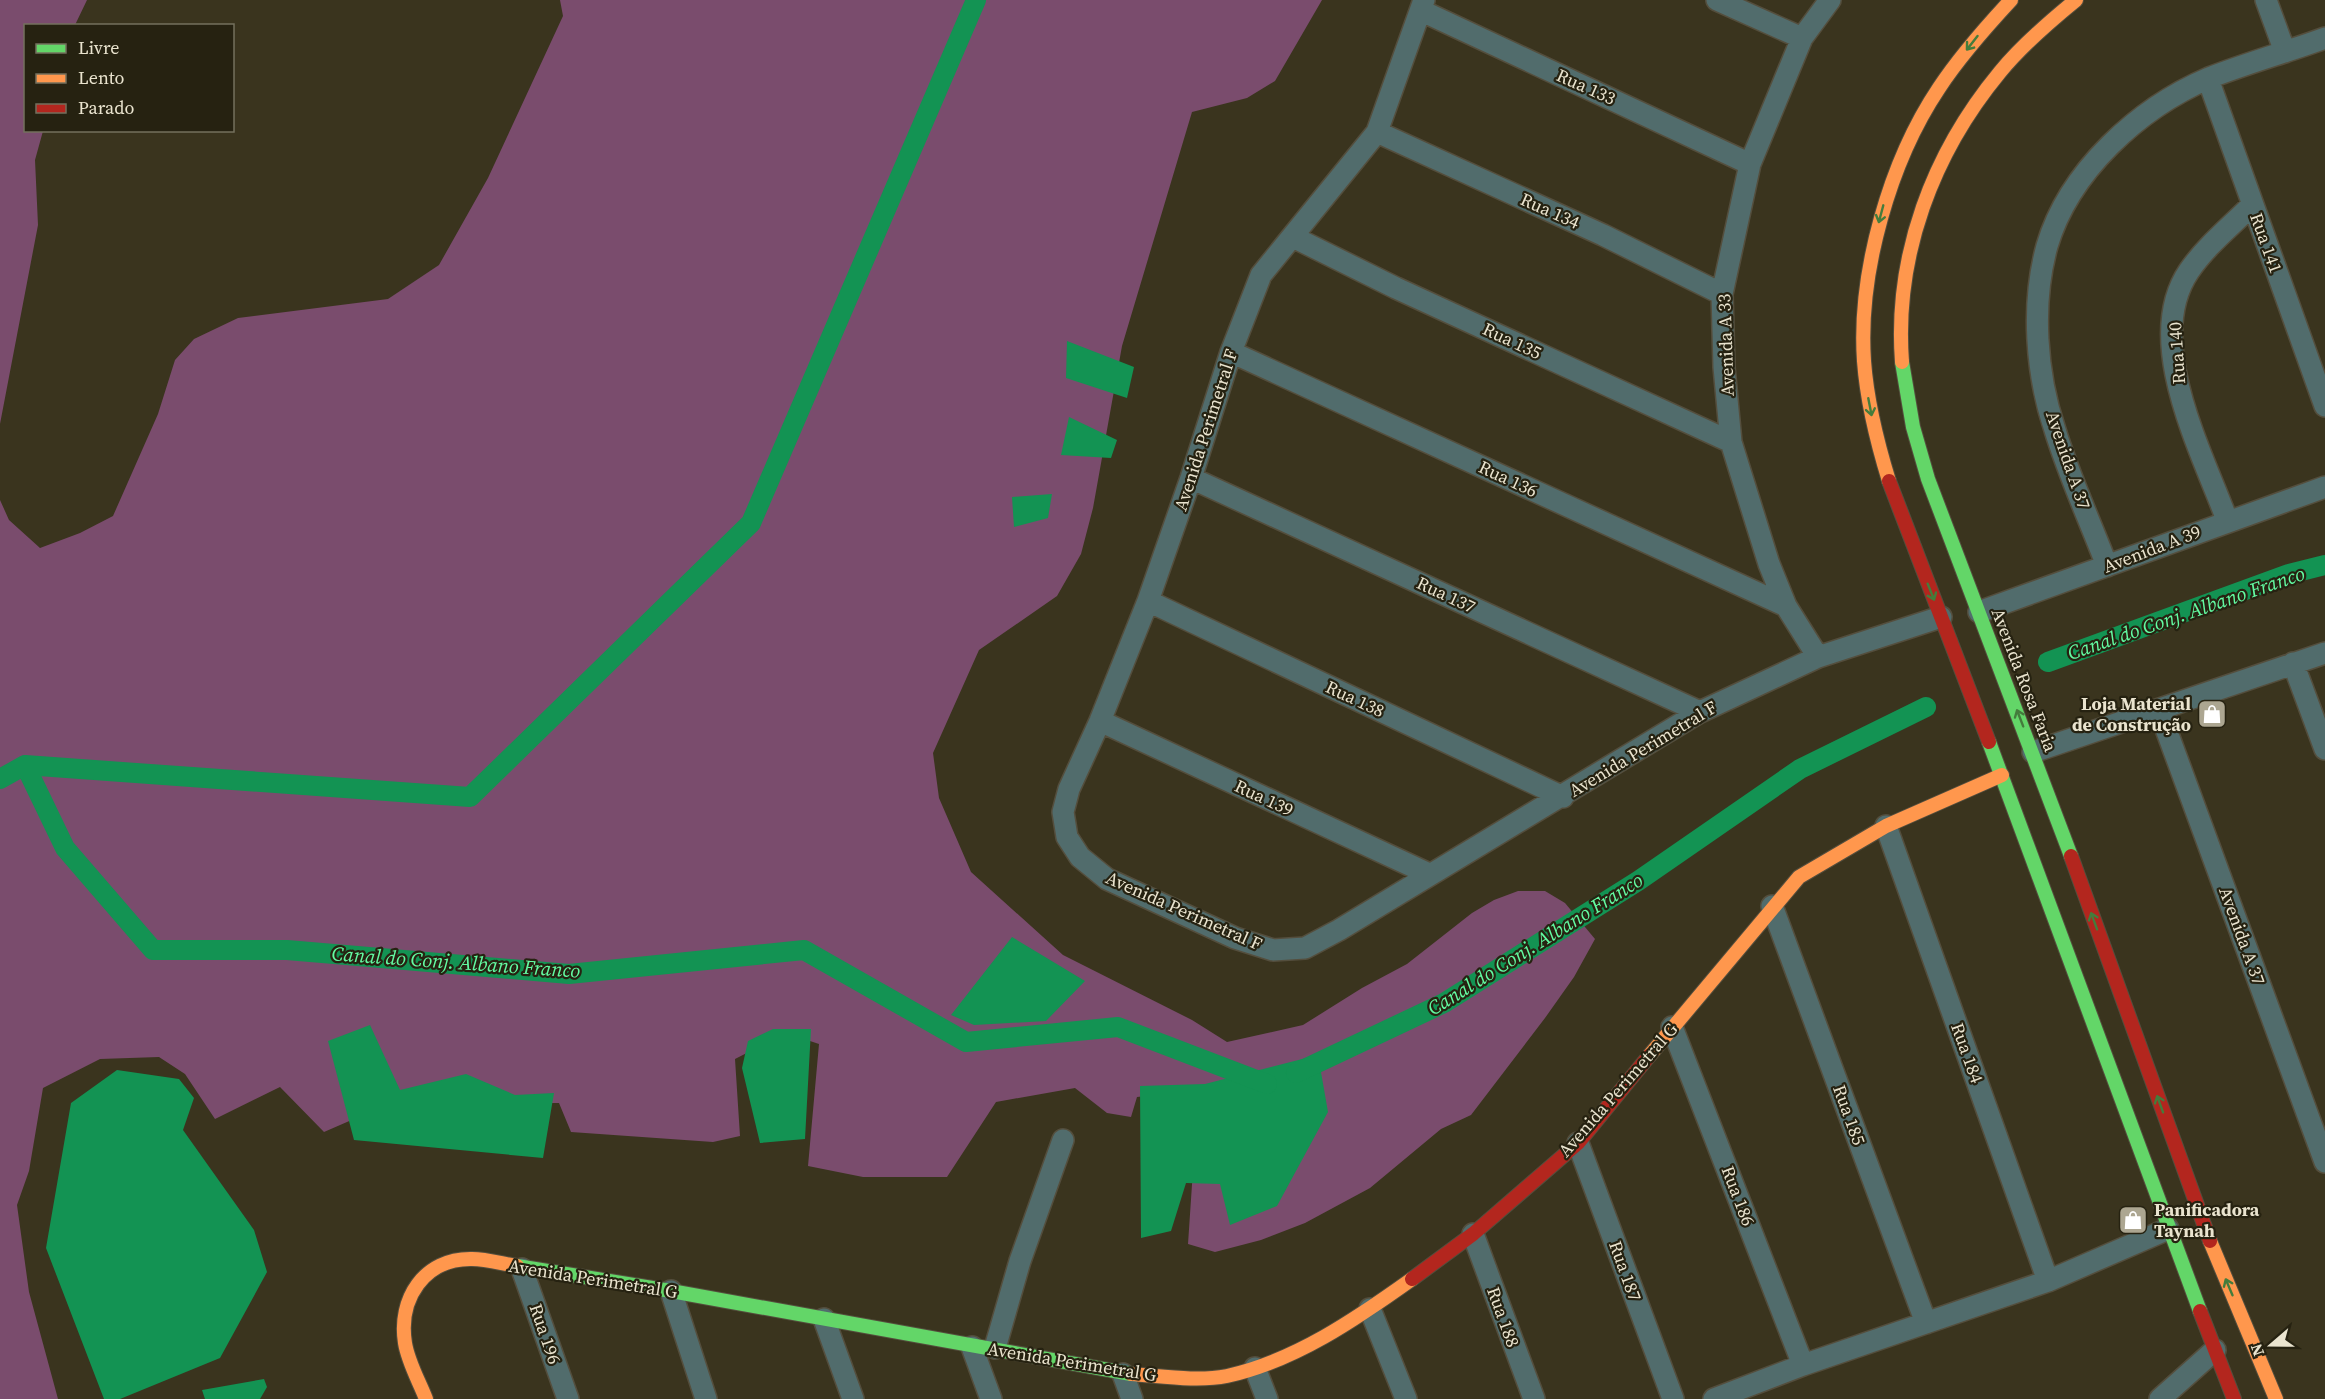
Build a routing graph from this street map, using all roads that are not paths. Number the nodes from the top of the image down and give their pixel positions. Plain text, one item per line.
1 (1717, 0) edge
2 (1830, 0) edge
3 (2011, 0) edge
4 (2076, 0) edge
5 (2266, 0) edge
6 (1423, 5) edge
7 (1802, 38) junction
8 (2325, 39) edge
9 (2285, 52) junction
10 (2208, 79) junction
11 (1377, 132) junction
12 (1750, 164) junction
13 (2252, 205) junction
14 (1293, 237) junction
15 (1722, 294) junction
16 (1231, 352) junction
17 (2325, 406) edge
18 (1731, 442) junction
19 (1191, 478) junction
20 (2325, 487) edge
21 (1925, 500) junction
22 (1898, 510) junction
23 (2227, 520) junction
24 (2107, 566) junction
25 (1148, 601) junction
26 (1786, 606) junction
27 (1978, 612) junction
28 (1941, 617) junction
29 (2325, 653) edge
30 (1818, 657) junction
31 (2293, 663) junction
32 (2159, 710) junction
33 (1700, 712) junction
34 (1100, 721) junction
35 (2325, 749) edge
36 (2033, 752) junction
37 (2002, 775) junction
38 (1563, 797) junction
39 (1886, 826) junction
40 (1429, 874) junction
41 (1772, 906) junction
42 (1672, 1027) junction
43 (2169, 1127) junction
44 (2136, 1139) junction
45 (1063, 1140) dead end
46 (1578, 1143) junction
47 (2325, 1162) edge
48 (2168, 1228) junction
49 (1473, 1234) junction
50 (522, 1269) junction
51 (2048, 1281) junction
52 (671, 1291) junction
53 (1370, 1309) junction
54 (824, 1319) junction
55 (1926, 1323) junction
56 (972, 1347) junction
57 (995, 1348) junction
58 (2214, 1350) junction
59 (1803, 1365) junction
60 (1255, 1368) junction
61 (1123, 1374) junction
62 (426, 1399) edge
63 (568, 1399) edge
64 (706, 1399) edge
65 (853, 1399) edge
66 (991, 1399) edge
67 (1132, 1399) edge
68 (1267, 1399) edge
69 (1406, 1399) edge
70 (1534, 1399) edge
71 (1673, 1399) edge
72 (1714, 1399) edge
73 (2160, 1399) edge
74 (2234, 1399) edge
75 (2276, 1399) edge

1 - 7 street
2 - 7 street, Avenida A 33
3 -> 22 street
4 - 21 street, Avenida Rosa Faria
5 - 9 street
6 - 11 street, Avenida Perimetral F
6 - 12 street, Rua 133
7 - 12 street, Avenida A 33
8 - 9 street, Avenida A 37
9 - 10 street, Avenida A 37
10 - 13 street, Rua 141
10 - 24 street, Avenida A 37
11 - 14 street, Avenida Perimetral F
11 - 15 street, Rua 134
12 - 15 street, Avenida A 33
13 - 17 street, Rua 141
13 - 23 street, Rua 140
14 - 16 street, Avenida Perimetral F
14 - 18 street, Rua 135
15 - 18 street, Avenida A 33
16 - 19 street, Avenida Perimetral F
16 - 26 street, Rua 136
18 - 26 street, Avenida A 33
19 - 25 street, Avenida Perimetral F
19 - 33 street, Rua 137
20 - 23 street, Avenida A 39
21 - 22 street
21 - 27 street, Avenida Rosa Faria
22 -> 28 street
23 - 24 street, Avenida A 39
24 - 27 street, Avenida A 39
25 - 34 street, Avenida Perimetral F
25 - 38 street, Rua 138
26 - 30 street, Avenida A 33
36 -> 27 street, Avenida Rosa Faria
28 - 30 street, Avenida Perimetral F
28 - 37 street
29 - 31 street
30 - 33 street, Avenida Perimetral F
31 - 32 street
31 - 35 street
32 - 36 street
32 - 47 street, Avenida A 37
33 - 38 street, Avenida Perimetral F
34 - 40 street, Rua 139
34 - 40 street, Avenida Perimetral F
43 -> 36 street, Avenida Rosa Faria
37 - 39 street, Avenida Perimetral G
37 - 44 street
38 - 40 street, Avenida Perimetral F
39 - 41 street, Avenida Perimetral G
39 - 51 street, Rua 184
41 - 42 street, Avenida Perimetral G
41 - 55 street, Rua 185
42 - 46 street, Avenida Perimetral G
42 - 59 street, Rua 186
43 - 44 street
75 -> 43 street, Avenida Rosa Faria
44 - 48 street
45 - 57 street
46 - 49 street, Avenida Perimetral G
46 - 71 street, Rua 187
48 - 51 street
48 - 58 street
49 - 53 street, Avenida Perimetral G
49 - 70 street, Rua 188
50 - 52 street, Avenida Perimetral G
50 - 62 street, Avenida Perimetral G
50 - 63 street, Rua 196
51 - 55 street
52 - 54 street, Avenida Perimetral G
52 - 64 street
53 - 60 street, Avenida Perimetral G
53 - 69 street
54 - 56 street, Avenida Perimetral G
54 - 65 street
55 - 59 street
56 - 57 street, Avenida Perimetral G
56 - 66 street
57 - 61 street, Avenida Perimetral G
58 - 73 street
58 - 74 street
59 - 72 street
60 - 61 street, Avenida Perimetral G
60 - 68 street
61 - 67 street

